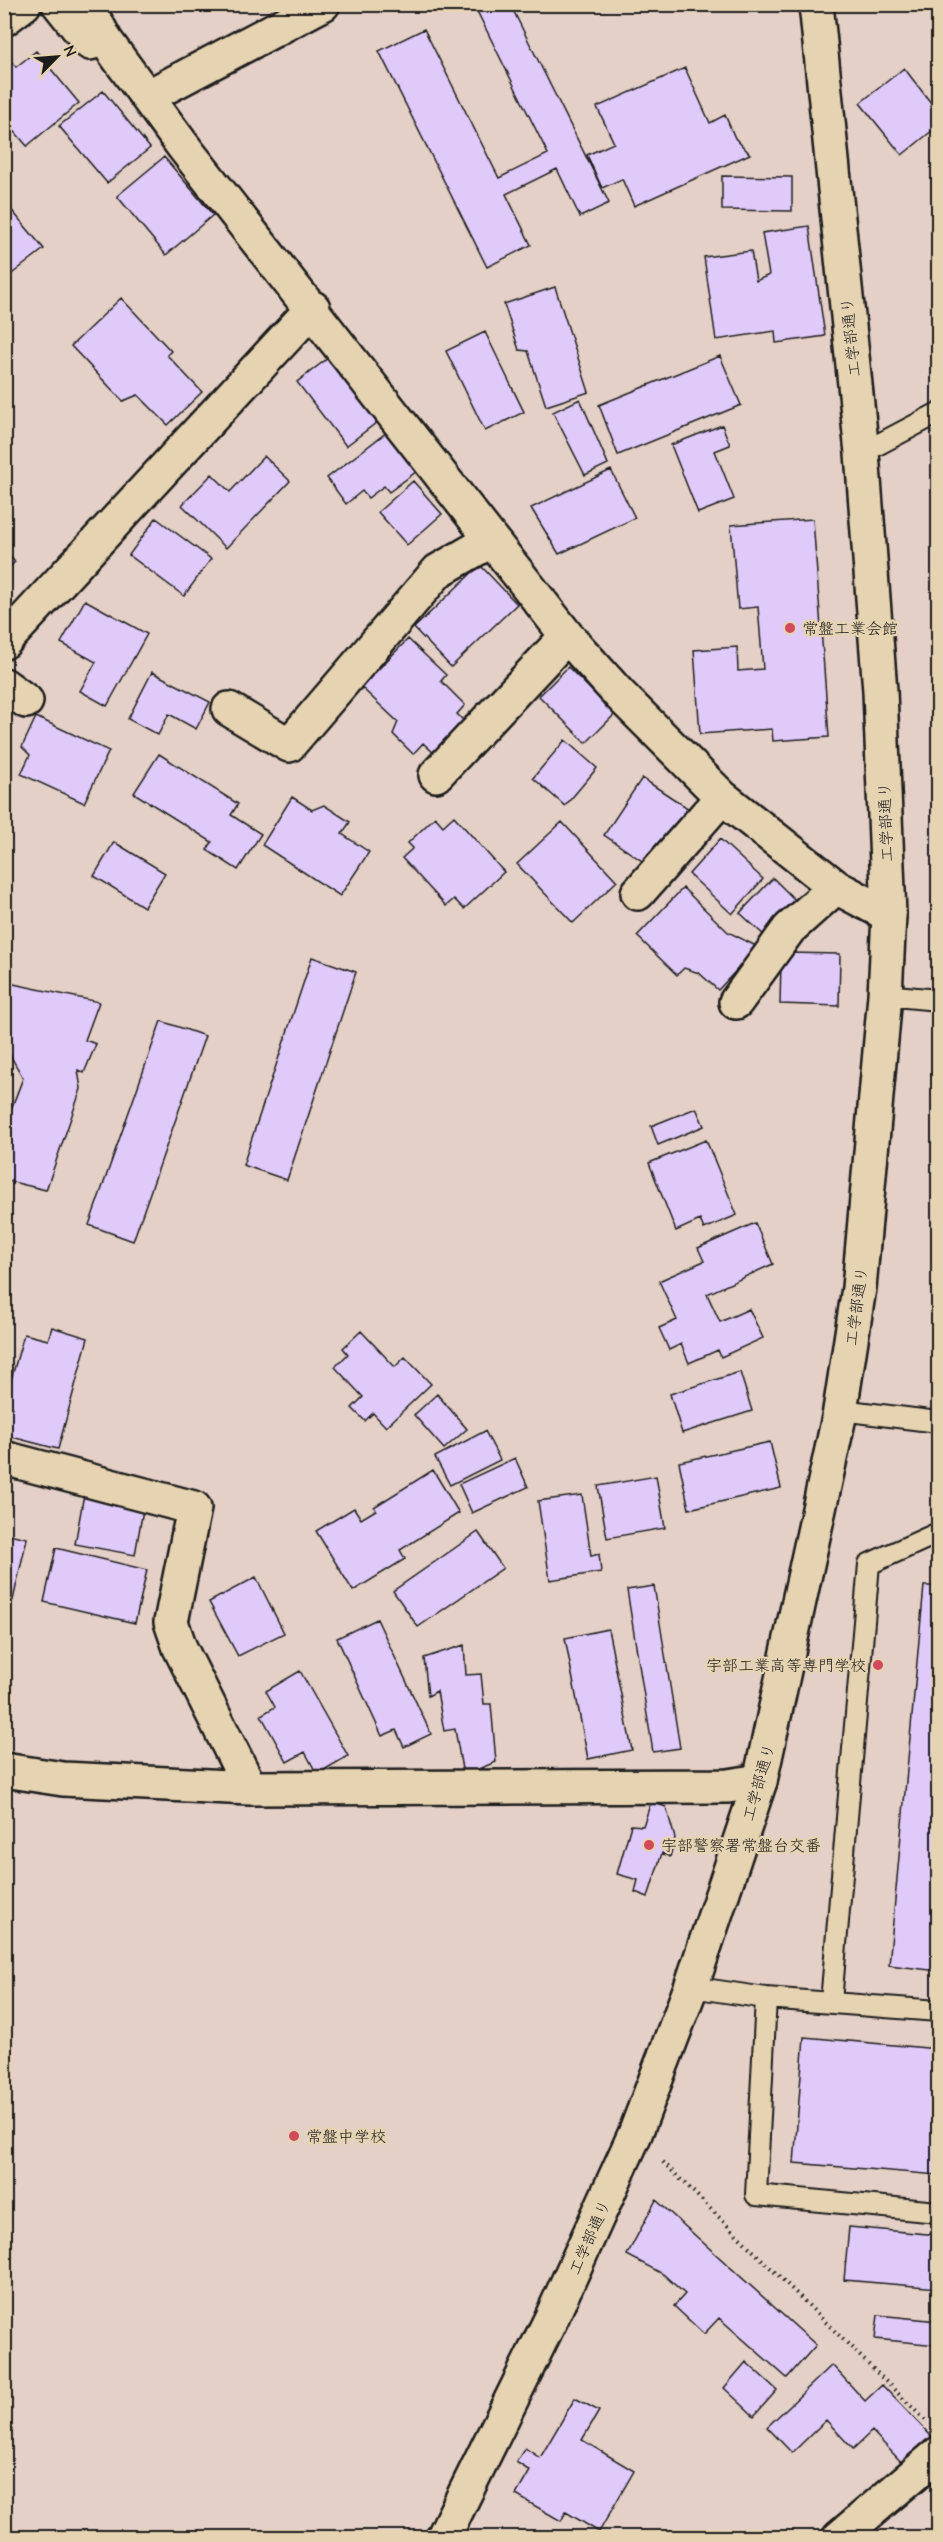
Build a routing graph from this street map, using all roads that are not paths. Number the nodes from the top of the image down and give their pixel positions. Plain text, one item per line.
1 (24, 4) edge
2 (59, 4) edge
3 (86, 4) edge
4 (323, 4) edge
5 (816, 4) edge
6 (4, 19) edge
7 (106, 41) junction
8 (147, 97) junction
9 (313, 308) junction
10 (939, 413) edge
11 (861, 453) junction
12 (490, 541) junction
13 (567, 636) junction
14 (4, 642) edge
15 (229, 709) dead end
16 (435, 775) dead end
17 (722, 797) junction
18 (836, 887) junction
19 (638, 893) dead end
20 (889, 915) junction
21 (885, 995) junction
22 (939, 1000) edge
23 (736, 1002) dead end
24 (841, 1410) junction
25 (939, 1422) edge
26 (4, 1458) edge
27 (939, 1533) edge
28 (4, 1770) edge
29 (760, 1781) junction
30 (250, 1788) junction
31 (691, 1987) junction
32 (766, 1998) junction
33 (831, 2002) junction
34 (939, 2011) edge
35 (939, 2212) edge
36 (934, 2439) edge
37 (443, 2538) edge
38 (839, 2538) edge

1 - 6 street
2 - 7 street
3 - 7 street
4 - 8 street
5 - 11 street, 工学部通り
7 - 8 street
8 - 9 street
9 - 12 street
9 - 14 street
10 - 11 lane
11 - 20 street, 工学部通り
12 - 13 street
12 - 15 street
13 - 16 street
13 - 17 street
17 - 18 street
17 - 19 street
18 - 20 street
18 - 23 street
20 - 21 street, 工学部通り
21 - 22 lane
21 - 24 street, 工学部通り
24 - 25 lane
24 - 29 street, 工学部通り
26 - 30 street
27 - 33 lane
28 - 30 street
29 - 30 street
29 - 31 street, 工学部通り
31 - 32 lane
31 - 37 street, 工学部通り
32 - 33 lane
32 - 35 lane
33 - 34 lane
36 - 38 street

